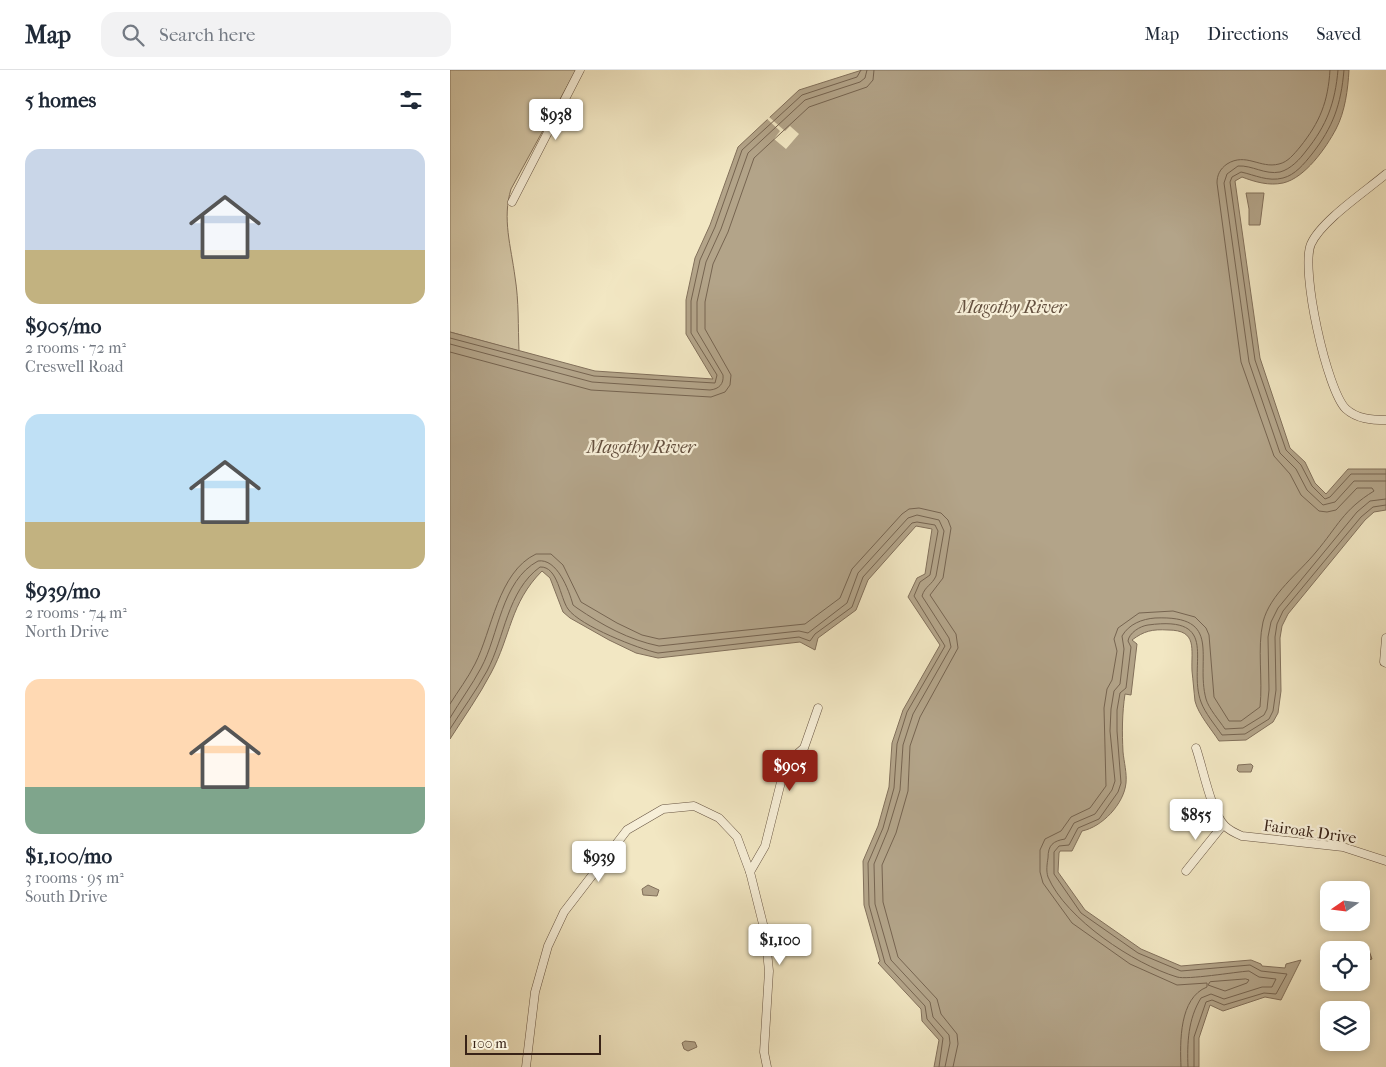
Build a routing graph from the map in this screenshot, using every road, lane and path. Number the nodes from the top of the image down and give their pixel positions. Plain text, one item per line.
1 (580, 70) edge
2 (1386, 174) edge
3 (512, 202) dead end
4 (1386, 420) edge
5 (1386, 638) edge
6 (1385, 662) edge
7 (818, 708) dead end
8 (1196, 748) dead end
9 (1223, 825) junction
10 (1386, 862) edge
11 (1186, 871) dead end
12 (750, 872) junction
13 (526, 1067) edge
14 (767, 1067) edge

1 - 3 street
2 - 4 street
5 - 6 street
7 - 12 street
8 - 9 street
9 - 10 street, Fairoak Drive
9 - 11 street
12 - 13 street
12 - 14 street

